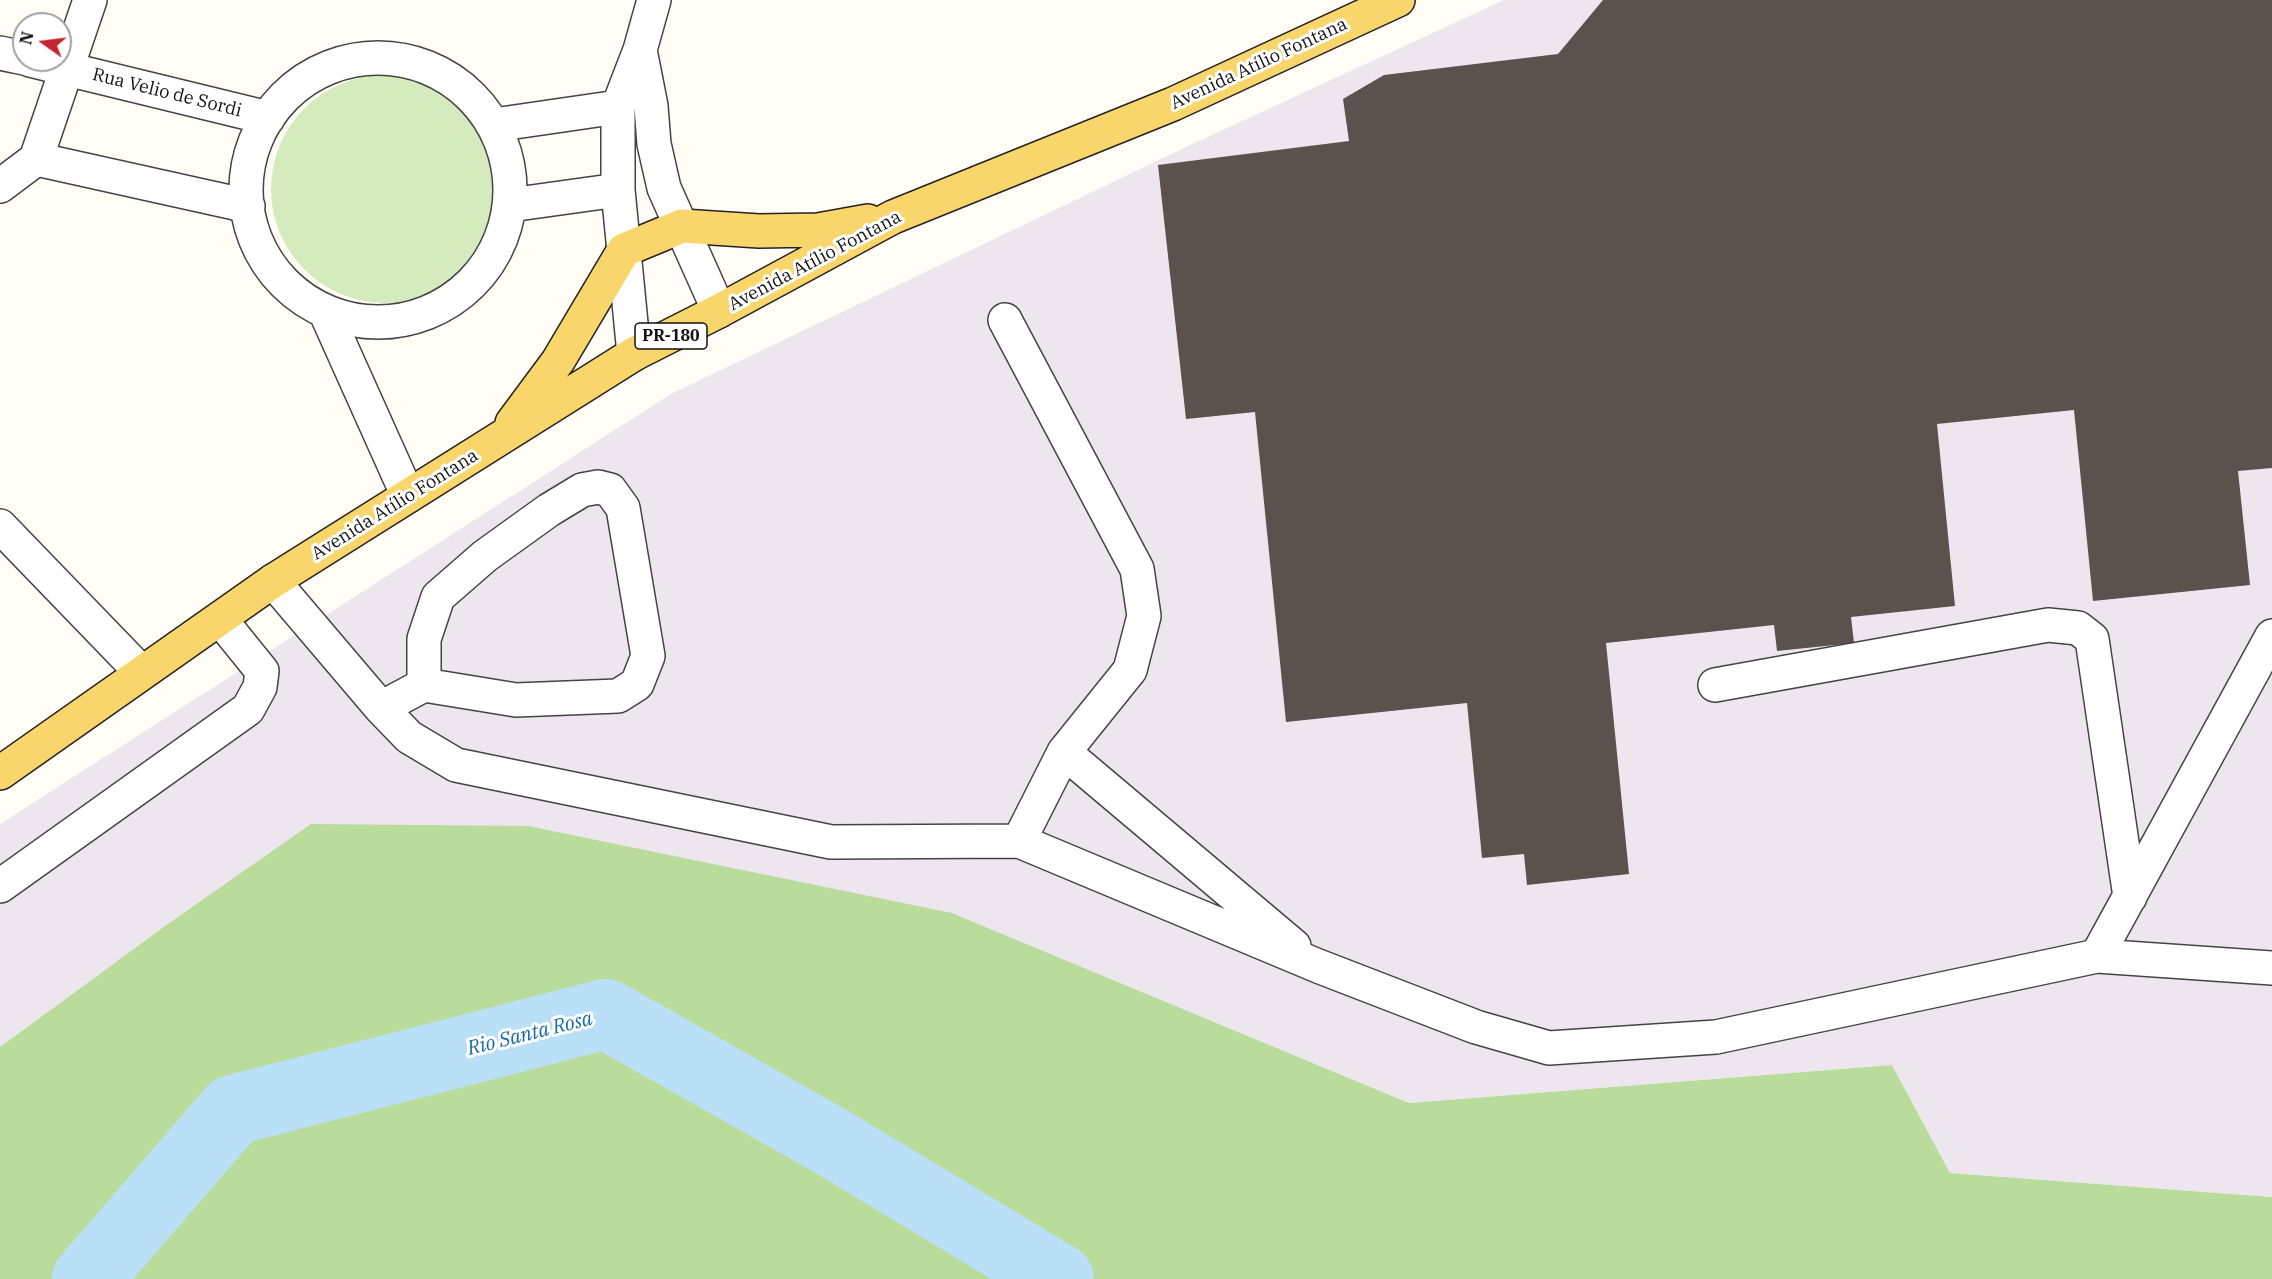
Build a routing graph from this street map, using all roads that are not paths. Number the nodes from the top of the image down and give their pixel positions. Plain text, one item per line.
1 (90, 0) edge
2 (654, 0) edge
3 (1398, 0) edge
4 (640, 50) junction
5 (72, 52) edge
6 (72, 70) edge
7 (65, 72) edge
8 (618, 106) junction
9 (268, 118) junction
10 (494, 125) junction
11 (36, 159) junction
12 (0, 186) edge
13 (618, 190) junction
14 (510, 205) junction
15 (248, 207) junction
16 (893, 217) junction
17 (682, 226) junction
18 (624, 250) junction
19 (325, 311) junction
20 (719, 311) junction
21 (1005, 320) dead end
22 (634, 354) junction
23 (500, 439) junction
24 (408, 496) junction
25 (0, 526) edge
26 (273, 581) junction
27 (220, 619) junction
28 (2272, 636) edge
29 (141, 672) junction
30 (424, 685) junction
31 (1715, 685) dead end
32 (381, 708) junction
33 (1064, 752) junction
34 (0, 773) edge
35 (1019, 841) junction
36 (0, 886) edge
37 (2130, 897) junction
38 (2097, 956) junction
39 (1318, 966) junction
40 (2272, 968) edge

1 - 5 street
2 - 4 street
3 - 16 main road, Avenida Atílio Fontana / PR-180
4 - 8 street
4 - 17 street
6 - 9 street, Rua Velio de Sordi
7 - 11 street
8 - 10 street
8 - 13 street
9 - 10 street
9 - 15 street
10 - 14 street
11 - 12 street
11 - 15 street
13 - 14 street
13 - 18 street
14 - 19 street
15 - 19 street
16 - 17 main road
16 - 20 main road, Avenida Atílio Fontana / PR-180
17 - 18 main road
17 - 20 street
18 - 22 street
18 - 23 main road
19 - 24 street
20 - 22 main road, Avenida Atílio Fontana / PR-180
21 - 33 street
22 - 23 main road, Avenida Atílio Fontana / PR-180
23 - 24 main road, Avenida Atílio Fontana / PR-180
24 - 26 main road, Avenida Atílio Fontana / PR-180
25 - 29 street
26 - 27 main road, Avenida Atílio Fontana / PR-180
26 - 32 street
27 - 29 main road, Avenida Atílio Fontana / PR-180
27 - 36 street
28 - 37 street
29 - 34 main road, Avenida Atílio Fontana / PR-180
30 - 30 street
30 - 32 street
31 - 37 street
32 - 35 street
33 - 35 street
33 - 39 street
35 - 39 street
37 - 38 street
38 - 39 street
38 - 40 street

